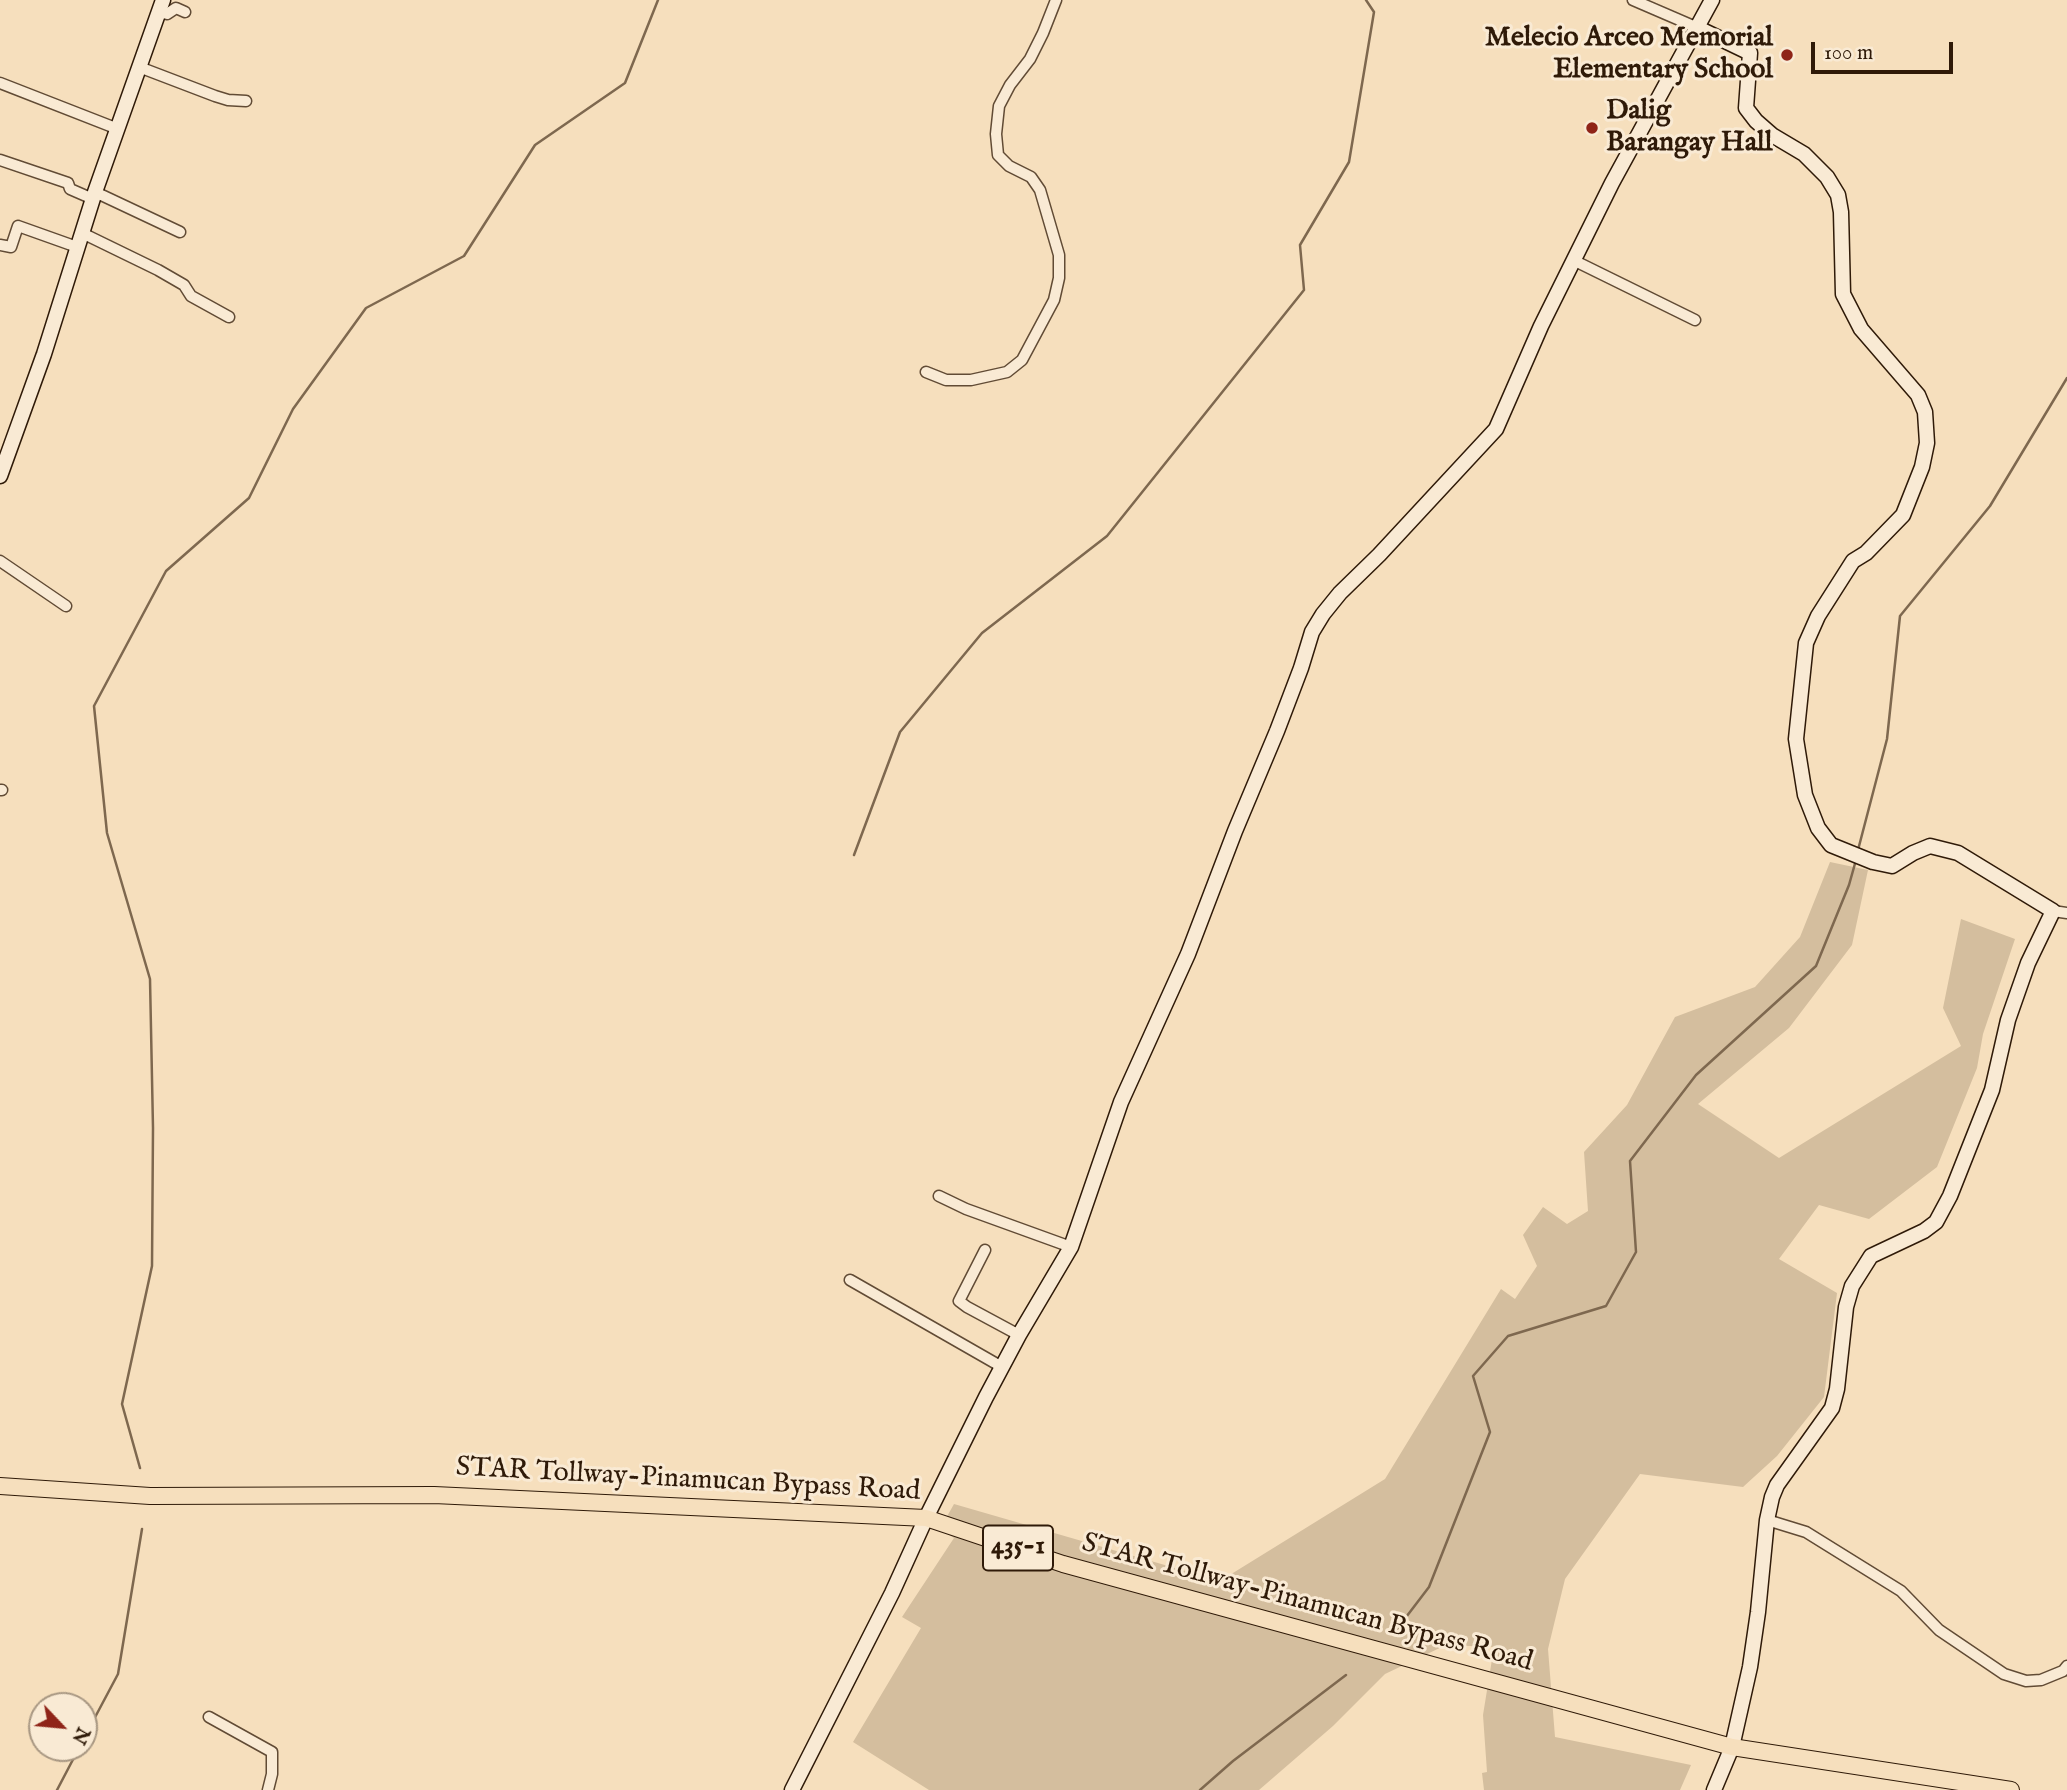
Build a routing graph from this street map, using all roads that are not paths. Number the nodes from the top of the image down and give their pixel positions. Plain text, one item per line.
1 (1056, 0) edge
2 (1633, 0) edge
3 (1712, 0) edge
4 (161, 6) edge
5 (185, 12) dead end
6 (1698, 28) junction
7 (139, 67) junction
8 (0, 83) edge
9 (246, 101) dead end
10 (118, 129) junction
11 (0, 160) edge
12 (94, 195) junction
13 (180, 232) dead end
14 (82, 233) junction
15 (0, 245) edge
16 (77, 247) junction
17 (1575, 261) junction
18 (229, 317) dead end
19 (1695, 320) dead end
20 (926, 372) dead end
21 (0, 476) edge
22 (0, 561) edge
23 (66, 606) dead end
24 (2063, 913) edge
25 (939, 1196) dead end
26 (1071, 1247) junction
27 (985, 1250) dead end
28 (850, 1280) dead end
29 (1019, 1335) junction
30 (1002, 1367) junction
31 (0, 1486) edge
32 (926, 1518) junction
33 (1767, 1520) junction
34 (2067, 1666) edge
35 (209, 1717) dead end
36 (1732, 1747) junction
37 (268, 1790) edge
38 (792, 1790) edge
39 (1714, 1790) edge
40 (2011, 1790) edge

1 - 20 street
2 - 6 street
3 - 6 street
4 - 5 street
4 - 7 street
6 - 17 street
6 - 24 street
7 - 9 street
7 - 10 street
8 - 10 street
10 - 12 street
11 - 12 street
12 - 13 street
12 - 14 street
14 - 16 street
14 - 18 street
15 - 16 street
16 - 21 street
17 - 19 street
17 - 26 street
22 - 23 street
24 - 33 street
25 - 26 street
26 - 29 street
27 - 29 street
28 - 30 street
29 - 30 street
30 - 32 street
31 - 32 main road, STAR Tollway-Pinamucan Bypass Road / 435-1
32 - 36 main road, STAR Tollway-Pinamucan Bypass Road / 435-1
32 - 38 street
33 - 34 street
33 - 36 street
35 - 37 street
36 - 39 street
36 - 40 main road, STAR Tollway-Pinamucan Bypass Road / 435-1

